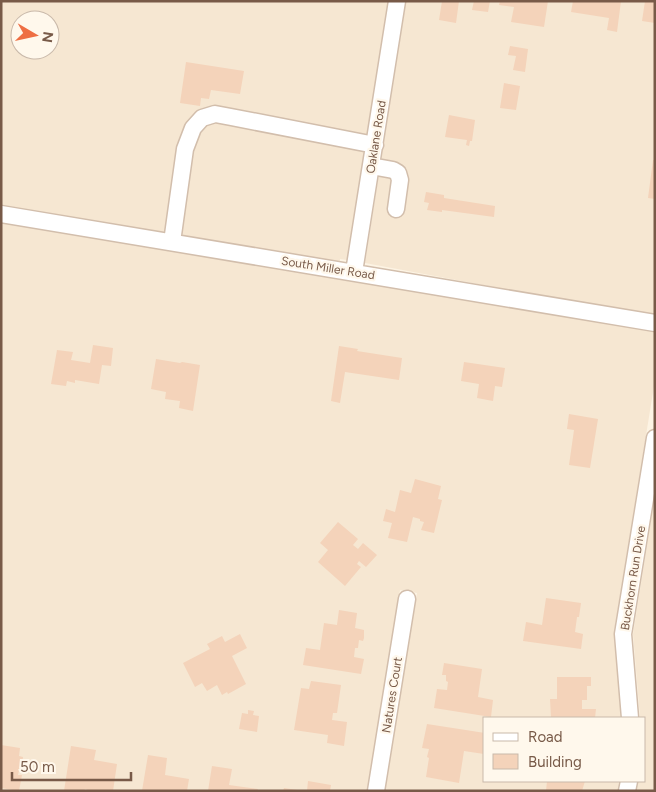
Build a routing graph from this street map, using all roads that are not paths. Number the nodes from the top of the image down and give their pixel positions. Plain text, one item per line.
1 (397, 1) edge
2 (374, 145) junction
3 (371, 166) junction
4 (396, 209) dead end
5 (1, 214) edge
6 (172, 242) junction
7 (354, 272) junction
8 (655, 323) edge
9 (655, 438) edge
10 (407, 599) dead end
11 (630, 717) edge
12 (376, 791) edge

1 - 2 street, Oaklane Road
2 - 3 street, Oaklane Road
2 - 6 street
3 - 4 street
3 - 7 street, Oaklane Road
5 - 6 street, South Miller Road
6 - 7 street, South Miller Road
7 - 8 street, South Miller Road
9 - 11 street, Buckhorn Run Drive
10 - 12 street, Natures Court

